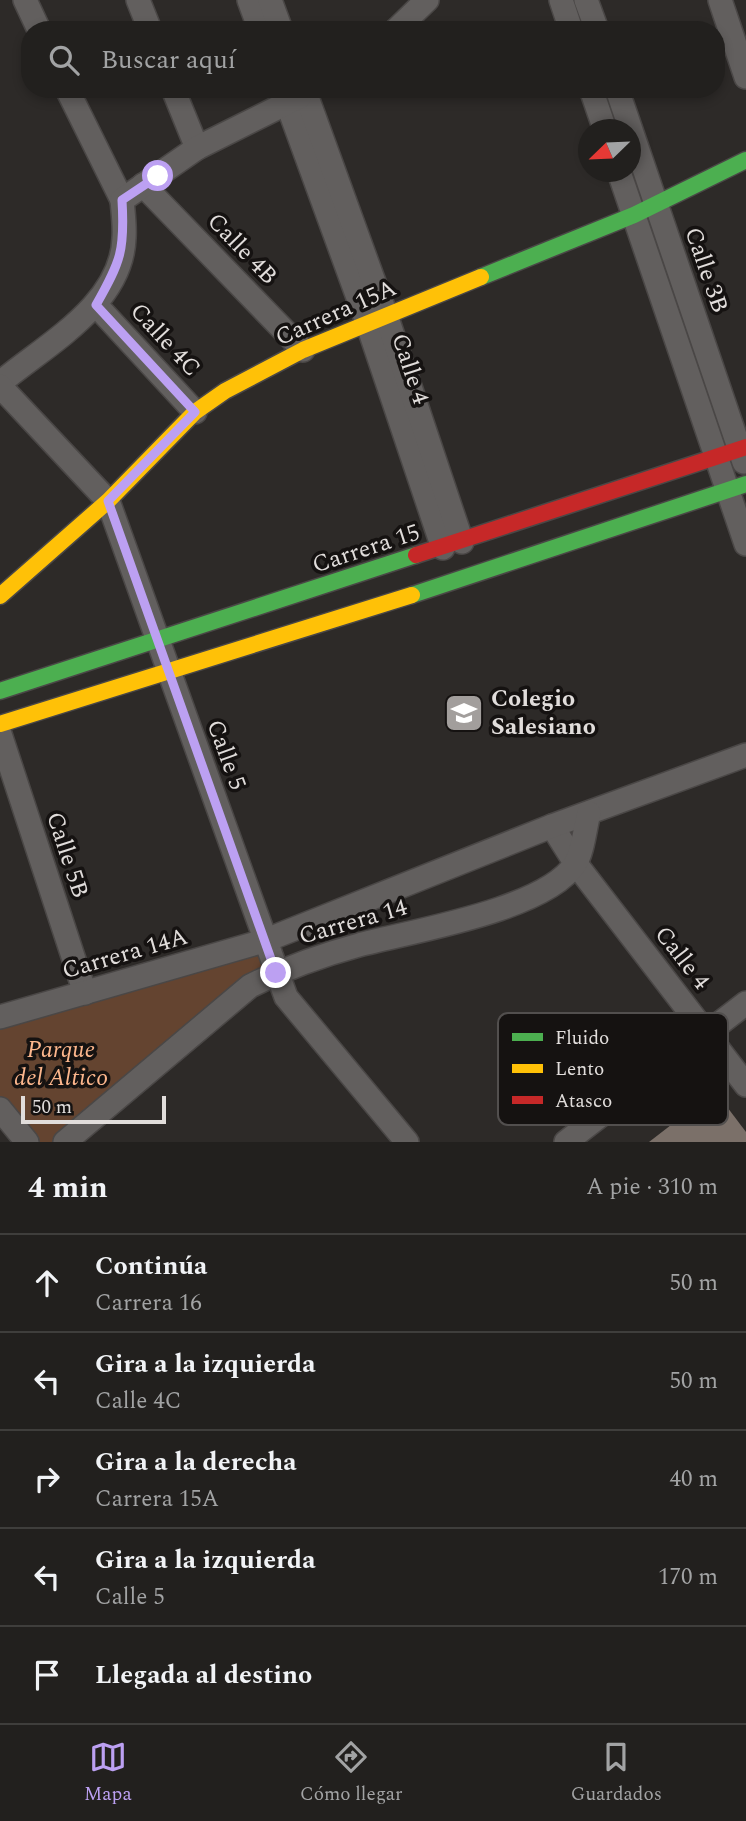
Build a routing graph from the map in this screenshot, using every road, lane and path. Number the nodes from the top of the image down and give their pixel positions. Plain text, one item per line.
1 (25, 0) edge
2 (138, 0) edge
3 (249, 0) edge
4 (270, 0) edge
5 (427, 0) edge
6 (561, 0) edge
7 (586, 0) edge
8 (720, 0) edge
9 (35, 21) edge
10 (146, 21) edge
11 (257, 21) edge
12 (278, 21) edge
13 (405, 21) edge
14 (568, 21) edge
15 (594, 21) edge
16 (746, 77) edge
17 (71, 98) edge
18 (177, 98) edge
19 (290, 98) edge
20 (301, 98) edge
21 (594, 98) edge
22 (620, 98) edge
23 (601, 119) edge
24 (197, 148) junction
25 (746, 160) edge
26 (622, 182) edge
27 (143, 186) junction
28 (122, 200) junction
29 (656, 204) junction
30 (634, 215) junction
31 (96, 305) junction
32 (377, 318) junction
33 (303, 350) junction
34 (0, 384) edge
35 (195, 412) junction
36 (744, 455) edge
37 (716, 456) junction
38 (737, 487) edge
39 (108, 501) junction
40 (746, 544) edge
41 (452, 545) junction
42 (2, 592) edge
43 (158, 642) junction
44 (168, 671) junction
45 (0, 691) edge
46 (0, 724) edge
47 (0, 734) edge
48 (746, 755) edge
49 (589, 813) junction
50 (552, 826) junction
51 (576, 864) junction
52 (264, 941) junction
53 (276, 973) junction
54 (85, 993) junction
55 (746, 1003) edge
56 (692, 1013) edge
57 (0, 1017) edge
58 (728, 1021) edge
59 (746, 1021) edge
60 (728, 1030) edge
61 (728, 1061) edge
62 (746, 1085) edge
63 (0, 1109) edge
64 (590, 1125) edge
65 (609, 1125) edge
66 (27, 1142) edge
67 (65, 1142) edge
68 (407, 1142) edge
69 (566, 1142) edge
70 (589, 1142) edge

1 - 9 street
2 - 10 street
3 - 11 street
4 - 12 street
5 - 13 street
6 - 14 street
7 - 15 street
8 - 16 street
17 - 28 street
18 - 24 street
19 - 24 street
20 - 32 street, Calle 4
21 - 23 street
22 - 29 street, Calle 3B
24 - 27 street
25 - 29 main road, Carrera 15A
26 - 30 street, Calle 3B
27 - 28 street
27 - 33 street, Calle 4B
28 - 31 street
29 - 30 main road, Carrera 15A
29 - 36 street, Calle 3B
30 - 32 main road, Carrera 15A
30 - 37 street, Calle 3B
31 - 34 street
31 - 35 street, Calle 4C
32 - 33 main road, Carrera 15A
32 - 41 street, Calle 4
33 - 35 main road, Carrera 15A
34 - 39 street, Calle 5
35 - 39 main road, Carrera 15A
36 - 37 main road, Carrera 15
37 - 38 street, Calle 3B
37 - 41 main road, Carrera 15
38 - 40 street, Calle 3B
38 - 44 main road
39 - 42 main road, Carrera 15A
39 - 43 street, Calle 5
41 - 43 main road, Carrera 15
43 - 44 street, Calle 5
43 - 45 main road, Carrera 15
44 - 46 main road
44 - 52 street, Calle 5
47 - 54 street, Calle 5B
48 - 49 street, Carrera 14
49 - 50 street, Carrera 14
49 - 51 street
50 - 51 street, Calle 4
50 - 52 street, Carrera 14
51 - 53 street, Carrera 14
51 - 56 street, Calle 4
52 - 53 street, Calle 5
52 - 54 street, Carrera 14A
53 - 67 street, Carrera 14
53 - 68 street, Calle 5
54 - 57 street, Carrera 14A
55 - 58 street
59 - 60 street
61 - 62 street, Calle 4
63 - 66 street
64 - 69 street
65 - 70 street

